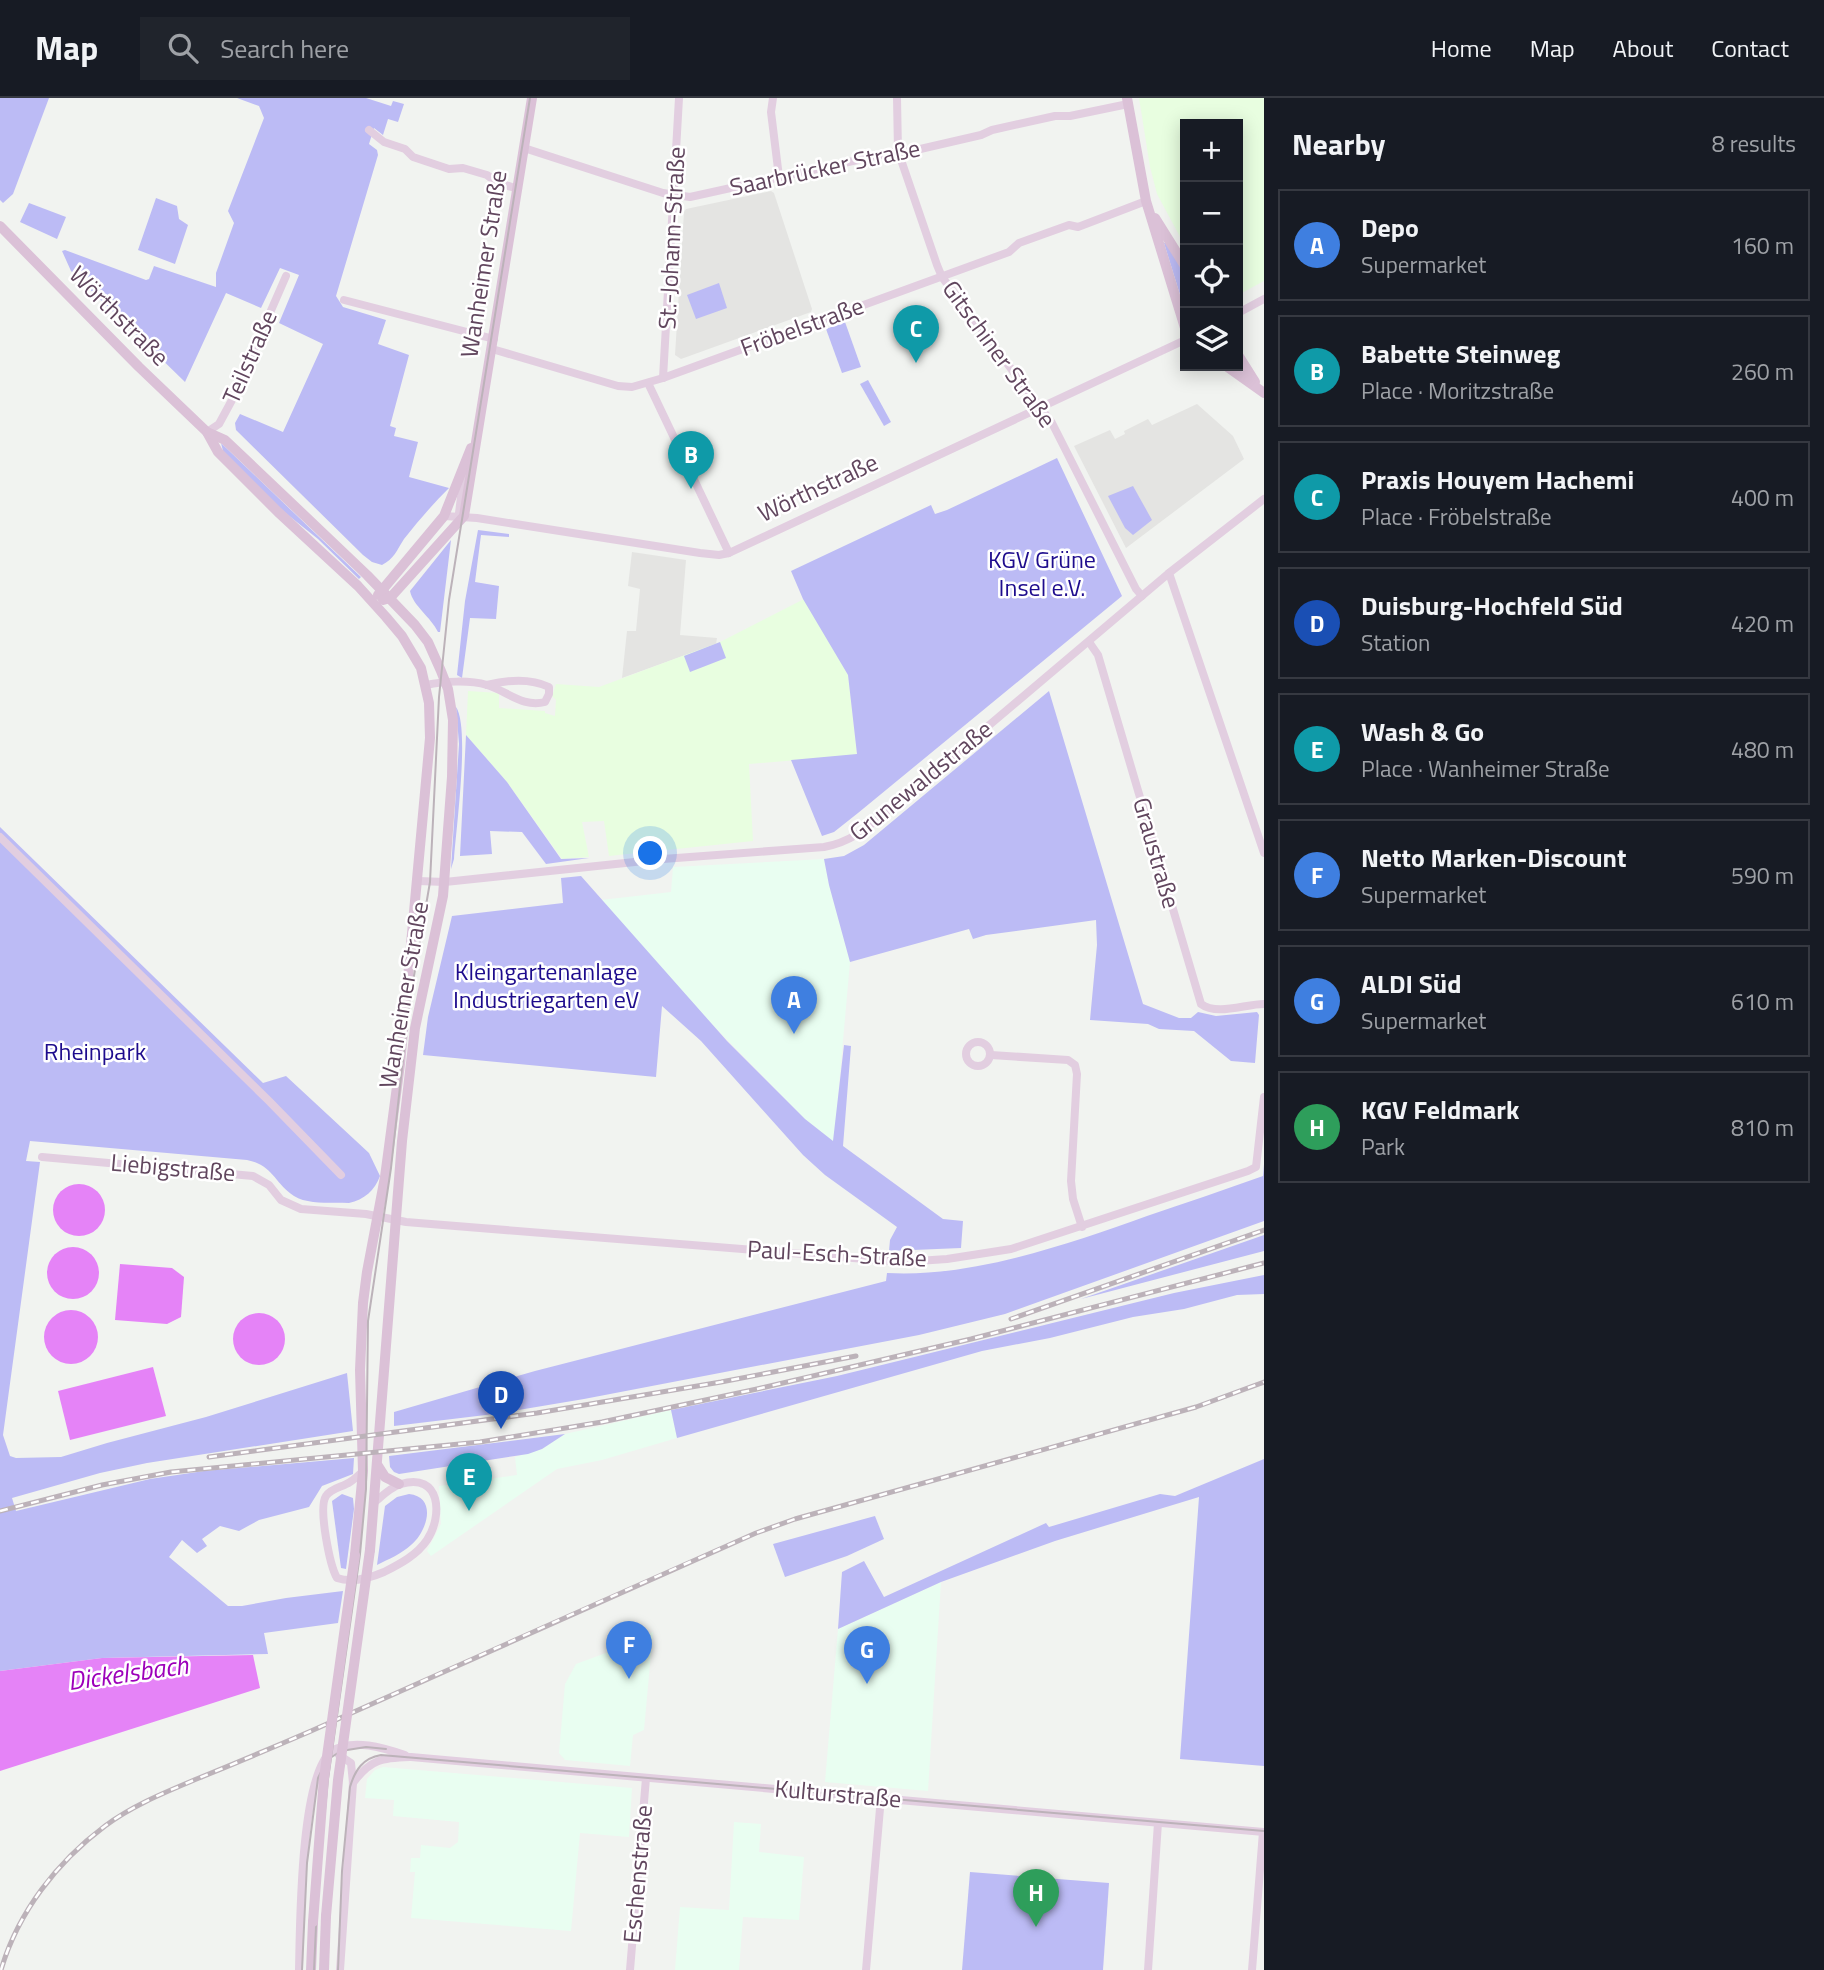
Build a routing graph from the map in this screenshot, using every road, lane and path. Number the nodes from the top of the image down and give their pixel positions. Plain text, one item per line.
1 (532, 98) edge
2 (679, 98) edge
3 (772, 98) edge
4 (897, 98) edge
5 (1127, 101) edge
6 (369, 130) dead end
7 (524, 148) junction
8 (898, 151) junction
9 (779, 177) junction
10 (518, 189) junction
11 (674, 195) junction
12 (1147, 204) junction
13 (1, 227) edge
14 (1180, 258) edge
15 (286, 276) dead end
16 (942, 276) junction
17 (1264, 299) edge
18 (344, 300) dead end
19 (1243, 310) edge
20 (1180, 312) edge
21 (1180, 342) edge
22 (493, 344) junction
23 (1243, 364) edge
24 (1233, 371) edge
25 (663, 378) junction
26 (648, 383) junction
27 (1264, 392) edge
28 (1041, 407) junction
29 (207, 432) junction
30 (477, 436) junction
31 (466, 460) junction
32 (1264, 499) edge
33 (444, 516) junction
34 (464, 516) junction
35 (729, 553) junction
36 (1170, 573) junction
37 (381, 589) junction
38 (1142, 596) junction
39 (390, 598) junction
40 (374, 603) junction
41 (1089, 642) junction
42 (445, 681) junction
43 (426, 685) junction
44 (488, 685) junction
45 (0, 837) edge
46 (1264, 853) edge
47 (418, 881) junction
48 (445, 882) junction
49 (1264, 1004) edge
50 (991, 1055) dead end
51 (1264, 1097) edge
52 (42, 1157) dead end
53 (341, 1175) dead end
54 (377, 1216) junction
55 (396, 1220) junction
56 (1082, 1227) junction
57 (378, 1466) junction
58 (363, 1471) junction
59 (399, 1484) junction
60 (341, 1488) junction
61 (361, 1500) junction
62 (374, 1502) junction
63 (326, 1756) junction
64 (411, 1757) junction
65 (646, 1777) junction
66 (354, 1783) junction
67 (881, 1797) junction
68 (1158, 1823) junction
69 (1264, 1832) edge
70 (299, 1970) edge
71 (311, 1970) edge
72 (324, 1970) edge
73 (340, 1970) edge
74 (630, 1970) edge
75 (866, 1970) edge
76 (1148, 1970) edge
77 (1252, 1970) edge

1 - 7 street, Wanheimer Straße
2 - 11 street, St.-Johann-Straße
3 - 9 street
4 - 8 street, Gitschiner Straße
5 - 8 street, Saarbrücker Straße
5 - 12 street
6 - 10 street
7 - 10 street, Wanheimer Straße
7 - 11 street, Saarbrücker Straße
8 - 9 street, Saarbrücker Straße
8 - 16 street, Gitschiner Straße
9 - 11 street, Saarbrücker Straße
10 - 22 street, Wanheimer Straße
11 - 25 street, St.-Johann-Straße
12 - 14 street
12 - 16 street, Fröbelstraße
12 - 20 street
13 - 29 street, Wörthstraße
15 - 29 street, Teilstraße
16 - 25 street, Fröbelstraße
16 - 28 street, Gitschiner Straße
17 - 19 street
18 - 22 street, Fröbelstraße
21 - 28 street, Wörthstraße
22 - 26 street, Fröbelstraße
22 - 30 street, Wanheimer Straße
23 - 27 street
24 - 27 street
25 - 26 street, Fröbelstraße
26 - 35 street
28 - 35 street, Wörthstraße
28 - 38 street, Gitschiner Straße
29 - 37 street, Wörthstraße
29 - 40 street, Wörthstraße
30 - 31 street, Wanheimer Straße
30 - 34 street, Wanheimer Straße
31 - 33 street, Wanheimer Straße
31 - 34 street
32 - 36 street, Grunewaldstraße
33 - 34 street, Wörthstraße
33 - 37 street, Wanheimer Straße
34 - 35 street, Wörthstraße
34 - 39 street
36 - 38 street, Grunewaldstraße
36 - 46 street
37 - 39 street, Wanheimer Straße
37 - 40 street, Wanheimer Straße
38 - 41 street, Grunewaldstraße
39 - 40 street
39 - 42 street, Wanheimer Straße
40 - 43 street, Wanheimer Straße
41 - 48 street, Grunewaldstraße
41 - 49 street, Graustraße
42 - 43 street
42 - 44 street
42 - 48 street, Wanheimer Straße
43 - 47 street, Wanheimer Straße
44 - 44 street
45 - 53 street
47 - 48 street, Grunewaldstraße
47 - 54 street, Wanheimer Straße
48 - 55 street, Wanheimer Straße
50 - 56 street
51 - 56 street, Paul-Esch-Straße
52 - 54 street, Liebigstraße
54 - 55 street, Paul-Esch-Straße
54 - 58 street, Wanheimer Straße
55 - 56 street, Paul-Esch-Straße
55 - 57 street, Wanheimer Straße
57 - 59 street
57 - 62 street, Wanheimer Straße
58 - 60 street
58 - 61 street, Wanheimer Straße
59 - 60 street
59 - 62 street
60 - 61 street
61 - 71 street, Wanheimer Straße, bridge
62 - 72 street, Wanheimer Straße, bridge
63 - 64 street
63 - 66 street
63 - 70 street
64 - 65 street, Kulturstraße
64 - 66 street
65 - 67 street, Kulturstraße
65 - 74 street, Eschenstraße
66 - 73 street
67 - 68 street, Kulturstraße
67 - 75 street
68 - 69 street, Kulturstraße
68 - 76 street
69 - 77 street

